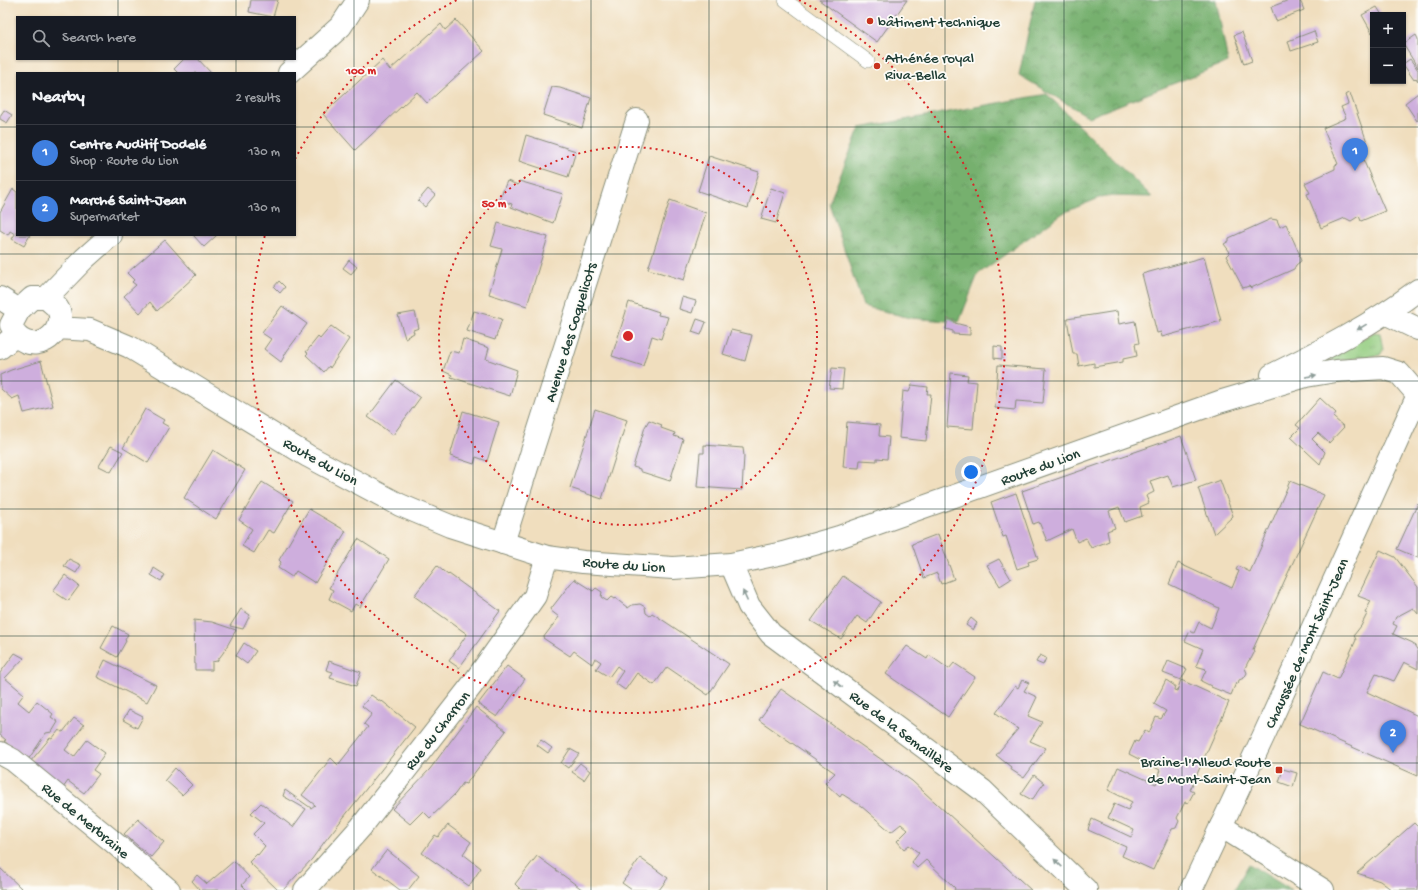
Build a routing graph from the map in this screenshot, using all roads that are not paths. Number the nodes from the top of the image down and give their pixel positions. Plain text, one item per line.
1 (358, 0) edge
2 (785, 0) edge
3 (868, 61) dead end
4 (290, 72) edge
5 (637, 120) dead end
6 (110, 236) edge
7 (1418, 290) edge
8 (0, 298) edge
9 (46, 298) junction
10 (19, 310) junction
11 (1385, 313) junction
12 (57, 328) junction
13 (1418, 329) edge
14 (8, 341) edge
15 (1418, 395) edge
16 (1220, 402) junction
17 (503, 543) junction
18 (547, 556) junction
19 (731, 564) junction
20 (0, 753) edge
21 (1221, 826) junction
22 (170, 890) edge
23 (305, 890) edge
24 (1086, 890) edge
25 (1190, 890) edge
26 (1323, 890) edge

1 - 4 street
2 - 3 lane
5 - 17 street, Avenue des Coquelicots
6 - 9 street
7 - 11 street, Route du Lion
8 - 10 street
9 - 10 street
9 - 12 street
10 - 14 street
11 - 13 street
11 -> 16 street, Route du Lion
12 - 14 street
12 - 17 street, Route du Lion
16 -> 15 street, Route du Lion
15 - 21 street, Chaussée de Mont Saint-Jean
16 - 19 street, Route du Lion
17 - 18 street, Route du Lion
18 - 19 street, Route du Lion
18 - 23 street, Rue du Charron
24 -> 19 street, Rue de la Semaillère
20 - 22 street, Rue de Merbraine
21 - 25 street, Chaussée de Mont Saint-Jean
21 - 26 street

